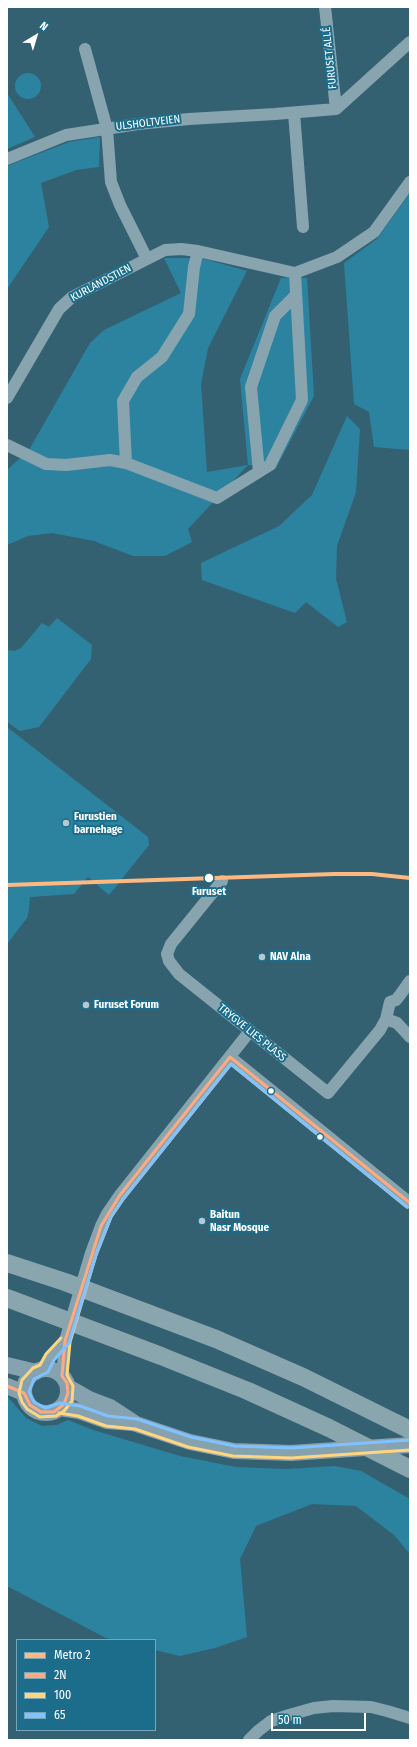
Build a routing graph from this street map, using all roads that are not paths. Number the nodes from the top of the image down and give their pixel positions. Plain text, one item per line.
1 (325, 7) edge
2 (410, 42) edge
3 (85, 49) dead end
4 (336, 109) junction
5 (294, 113) junction
6 (107, 129) junction
7 (7, 159) edge
8 (410, 182) edge
9 (303, 227) dead end
10 (198, 251) junction
11 (147, 259) junction
12 (295, 273) junction
13 (296, 295) junction
14 (7, 398) edge
15 (7, 445) edge
16 (126, 462) junction
17 (259, 472) junction
18 (222, 881) dead end
19 (410, 981) edge
20 (386, 1019) junction
21 (250, 1032) junction
22 (410, 1036) edge
23 (230, 1057) junction
24 (410, 1203) edge
25 (7, 1263) edge
26 (12, 1301) edge
27 (65, 1342) junction
28 (7, 1365) edge
29 (43, 1366) junction
30 (65, 1375) junction
31 (7, 1386) edge
32 (24, 1393) junction
33 (60, 1408) junction
34 (136, 1424) junction
35 (410, 1430) edge
36 (410, 1445) edge
37 (410, 1469) edge
38 (410, 1718) edge
39 (249, 1740) edge

1 - 4 street, FURUSET ALLÉ
2 - 4 street
3 - 6 street
4 - 5 street, ULSHOLTVEIEN
5 - 6 street, ULSHOLTVEIEN
5 - 9 street
6 - 7 street, ULSHOLTVEIEN
6 - 11 street
8 - 12 street
10 - 11 street, KURLANDSTIEN
10 - 12 street, KURLANDSTIEN
10 - 16 street
11 - 14 street, KURLANDSTIEN
12 - 13 street
13 - 17 street
13 - 17 street
15 - 16 street
16 - 17 street
18 - 21 street, TRYGVE LIES PLASS
19 - 20 street, TRYGVE LIES PLASS
20 - 21 street, TRYGVE LIES PLASS
20 - 22 street
21 - 23 street
23 - 24 street
23 - 27 street
25 - 35 highway
26 - 37 highway
27 - 29 street
27 - 30 street
28 - 29 main road
29 - 30 main road
29 - 32 main road
30 - 33 main road
30 - 34 main road
31 - 32 main road
32 - 33 main road
33 - 34 main road
34 - 36 main road
38 - 39 street

